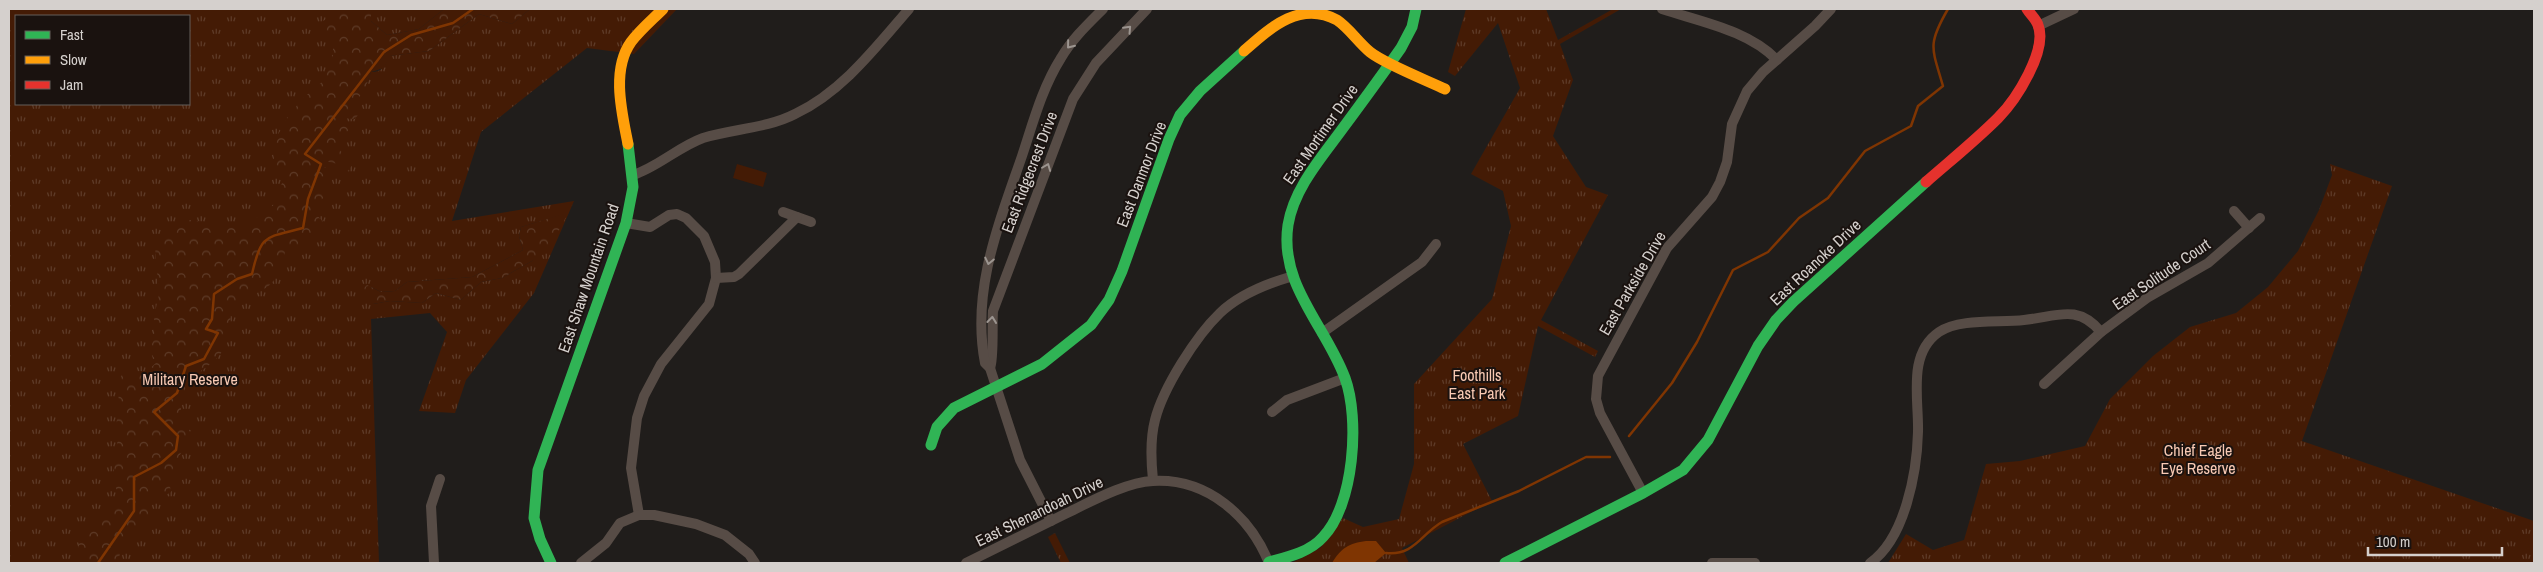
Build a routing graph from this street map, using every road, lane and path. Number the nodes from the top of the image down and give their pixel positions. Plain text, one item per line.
1 (664, 9) edge
2 (909, 9) edge
3 (1103, 9) edge
4 (1147, 9) edge
5 (1416, 9) edge
6 (1662, 9) edge
7 (1831, 9) edge
8 (2027, 9) edge
9 (2074, 9) edge
10 (2038, 26) junction
11 (1777, 60) junction
12 (1391, 61) junction
13 (1445, 88) dead end
14 (633, 175) junction
15 (2234, 211) dead end
16 (783, 212) dead end
17 (797, 217) junction
18 (2260, 218) dead end
19 (811, 222) dead end
20 (626, 223) junction
21 (2249, 228) junction
22 (1436, 244) dead end
23 (1290, 277) junction
24 (716, 278) junction
25 (2101, 332) junction
26 (1322, 333) junction
27 (990, 368) junction
28 (1345, 378) junction
29 (2044, 384) dead end
30 (996, 387) junction
31 (1272, 412) dead end
32 (931, 445) dead end
33 (440, 479) dead end
34 (1153, 480) junction
35 (1643, 493) junction
36 (639, 515) junction
37 (1051, 521) junction
38 (434, 563) edge
39 (551, 563) edge
40 (581, 563) edge
41 (754, 563) edge
42 (966, 563) edge
43 (1269, 563) edge
44 (1505, 563) edge
45 (1712, 563) edge
46 (1755, 563) edge
47 (1870, 563) edge

1 - 14 street, East Shaw Mountain Road
2 - 14 street
3 -> 27 street, East Ridgecrest Drive
27 -> 4 street, East Ridgecrest Drive
5 - 12 street, East Mortimer Drive
6 - 11 street
7 - 11 street, East Parkside Drive
8 - 10 street
9 - 10 street
10 - 35 street, East Roanoke Drive
11 - 35 street, East Parkside Drive
12 - 13 street, East Danmor Drive
12 - 23 street, East Mortimer Drive
12 - 30 street, East Danmor Drive
14 - 20 street, East Shaw Mountain Road
15 - 21 street
16 - 17 street
17 - 19 street
17 - 24 street
18 - 21 street, East Solitude Court
20 - 24 street
20 - 39 street, East Shaw Mountain Road
21 - 25 street, East Solitude Court
22 - 26 street
23 - 26 street, East Mortimer Drive
23 - 34 street
24 - 36 street
25 - 29 street, East Solitude Court
25 - 47 street
26 - 28 street, East Mortimer Drive
27 - 30 street, East Ridgecrest Drive
28 - 31 street
28 - 43 street, East Mortimer Drive
30 - 32 street, East Danmor Drive
30 - 37 street, East Ridgecrest Drive
33 - 38 street
34 - 37 street, East Shenandoah Drive
34 - 43 street, East Shenandoah Drive
35 - 44 street, East Roanoke Drive
36 - 40 street
36 - 41 street
37 - 42 street, East Shenandoah Drive
45 - 46 street

